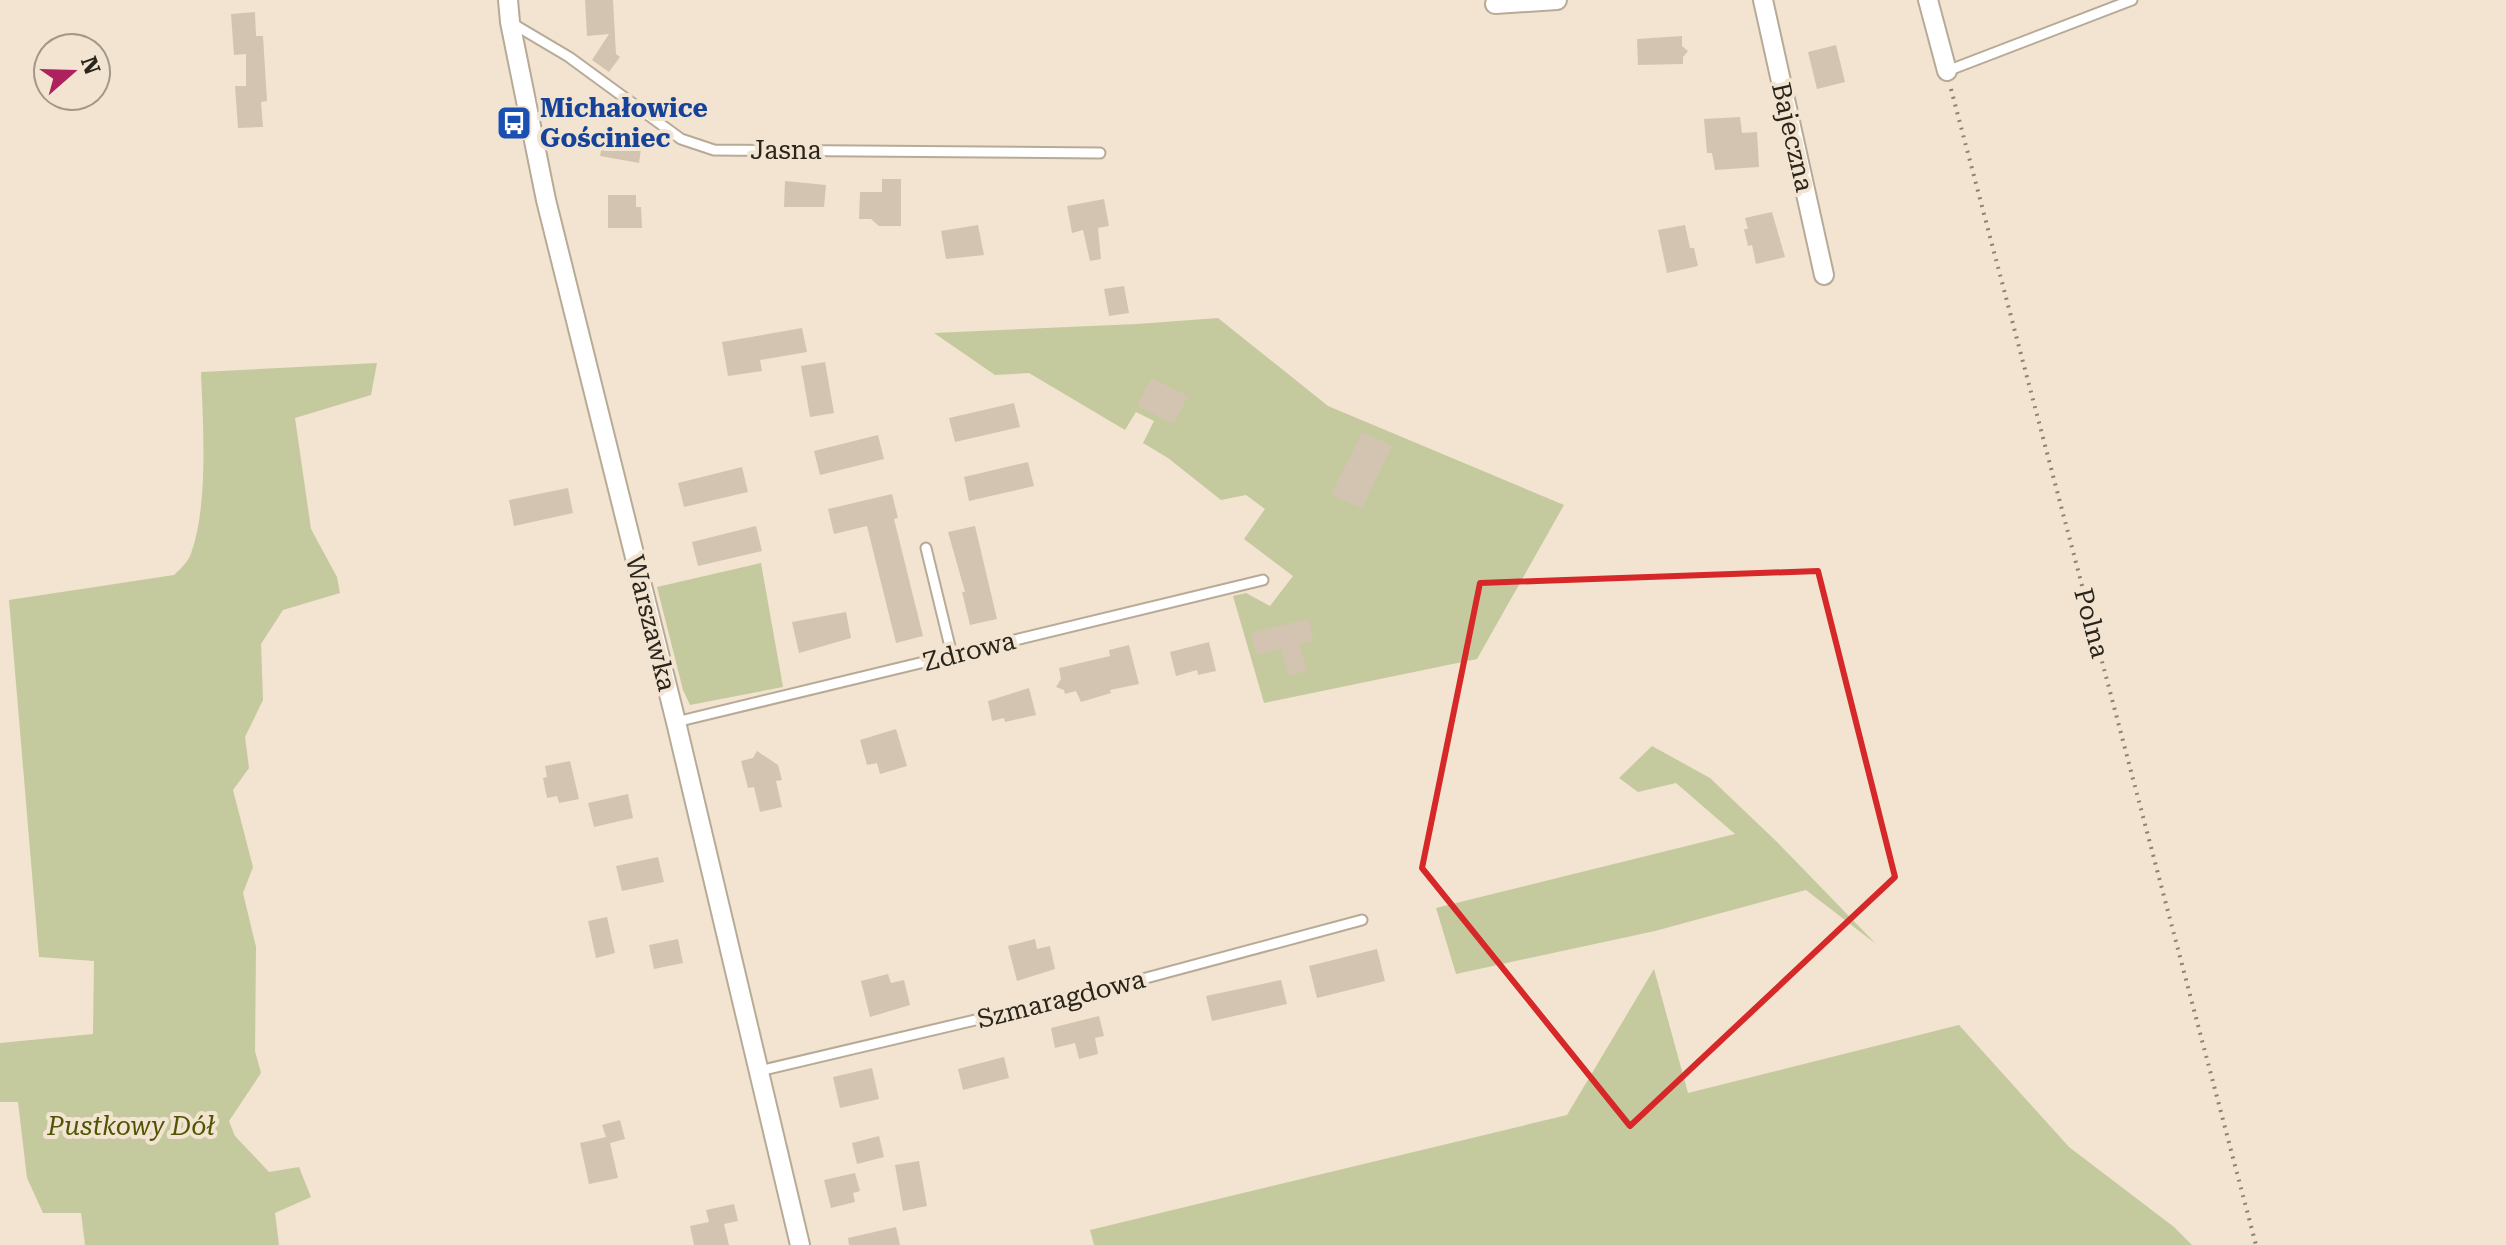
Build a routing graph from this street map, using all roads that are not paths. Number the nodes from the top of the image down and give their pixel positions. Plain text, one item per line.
1 (508, 0) edge
2 (1557, 0) edge
3 (1763, 0) edge
4 (1928, 0) edge
5 (2132, 0) edge
6 (1495, 4) dead end
7 (510, 22) junction
8 (1947, 71) joint
9 (1100, 153) dead end
10 (1824, 275) dead end
11 (926, 548) dead end
12 (1263, 580) dead end
13 (952, 655) junction
14 (676, 722) junction
15 (1362, 920) dead end
16 (759, 1071) junction
17 (800, 1245) edge

1 - 7 street, Warszawka
2 - 6 street
3 - 10 street, Bajeczna
4 - 8 street
5 - 8 lane
7 - 9 lane, Jasna
7 - 14 street, Warszawka
11 - 13 lane
12 - 13 lane, Zdrowa
13 - 14 lane, Zdrowa
14 - 16 street, Warszawka
15 - 16 lane, Szmaragdowa
16 - 17 street, Warszawka

